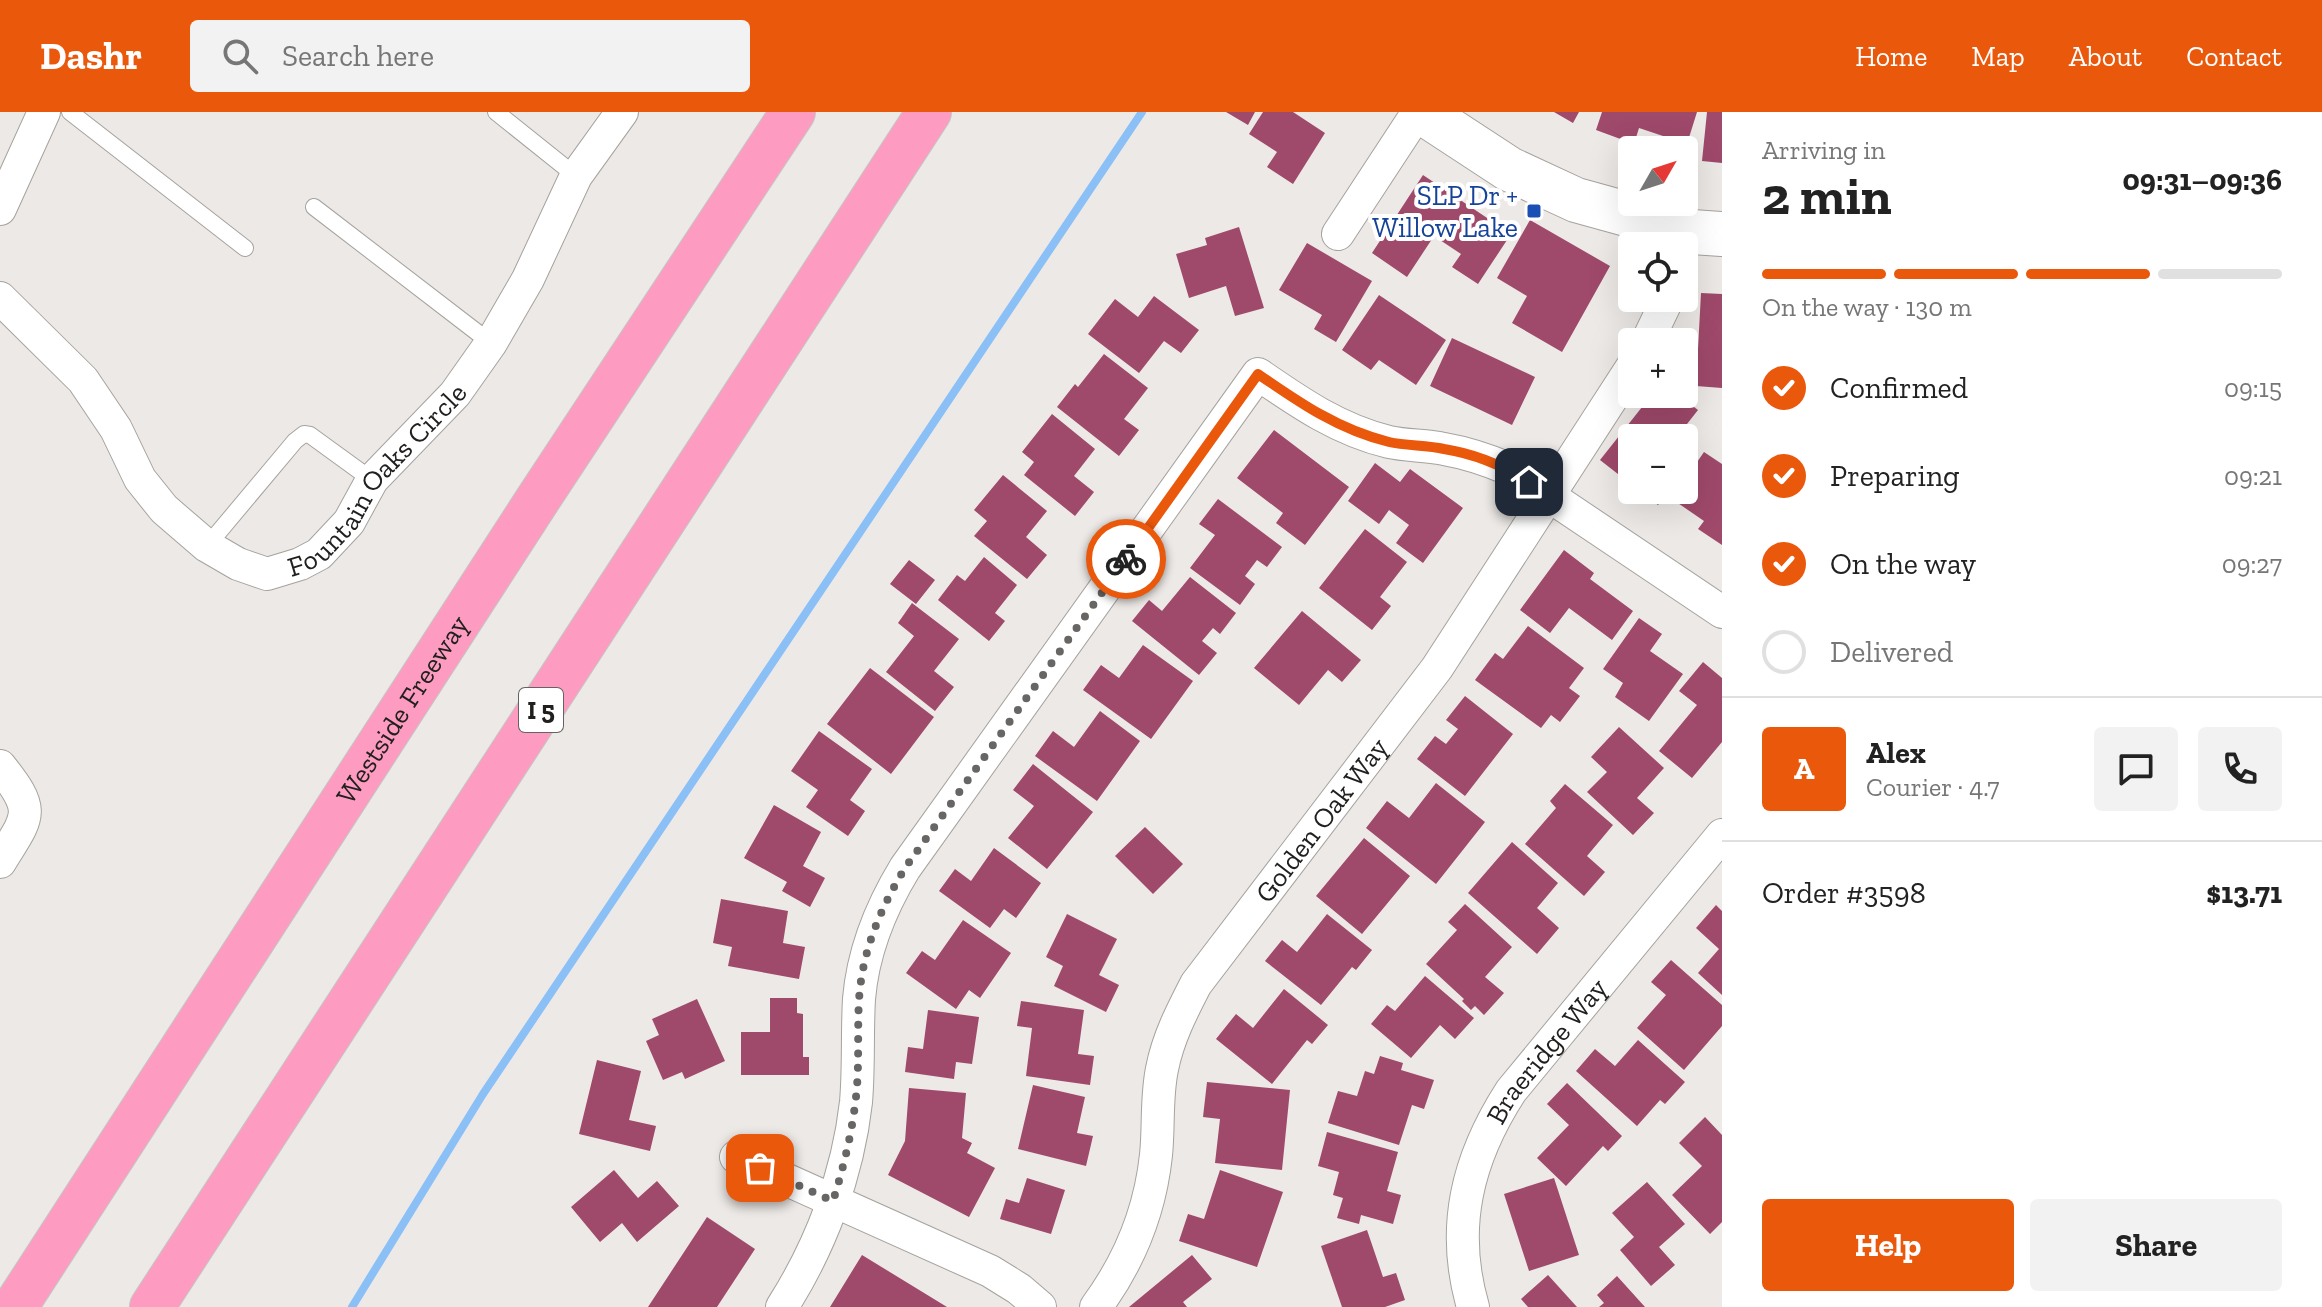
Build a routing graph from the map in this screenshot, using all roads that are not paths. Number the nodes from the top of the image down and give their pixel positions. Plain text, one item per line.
1 (44, 112) edge
2 (70, 112) edge
3 (496, 112) edge
4 (622, 112) edge
5 (793, 112) edge
6 (929, 112) edge
7 (1420, 112) edge
8 (576, 176) junction
9 (314, 207) dead end
10 (0, 209) edge
11 (1338, 234) dead end
12 (1699, 240) edge
13 (245, 248) dead end
14 (0, 298) edge
15 (491, 343) junction
16 (1618, 389) edge
17 (372, 480) junction
18 (1550, 495) junction
19 (207, 546) junction
20 (1722, 612) edge
21 (0, 766) edge
22 (1722, 835) edge
23 (0, 862) edge
24 (736, 1157) dead end
25 (833, 1201) junction
26 (75, 1212) junction
27 (1, 1307) edge
28 (15, 1307) edge
29 (152, 1307) edge
30 (782, 1307) edge
31 (1040, 1307) edge
32 (1096, 1307) edge
33 (1473, 1307) edge

1 - 10 street
2 - 13 lane
3 - 8 lane
4 - 8 street, Fountain Oaks Circle
5 - 26 highway, Westside Freeway
6 - 29 highway, I 5
7 - 11 street
7 - 12 street
8 - 15 street, Fountain Oaks Circle
9 - 15 lane
14 - 19 street, Fountain Oaks Circle
15 - 17 street, Fountain Oaks Circle
16 - 18 street, Golden Oak Way
17 - 19 street, Fountain Oaks Circle
17 - 19 lane
18 - 20 street
18 - 25 street
18 - 32 street, Golden Oak Way
21 - 23 street
22 - 33 street, Braeridge Way
24 - 25 street
25 - 30 street
25 - 31 street
26 - 27 highway
26 - 28 highway, Westside Freeway

